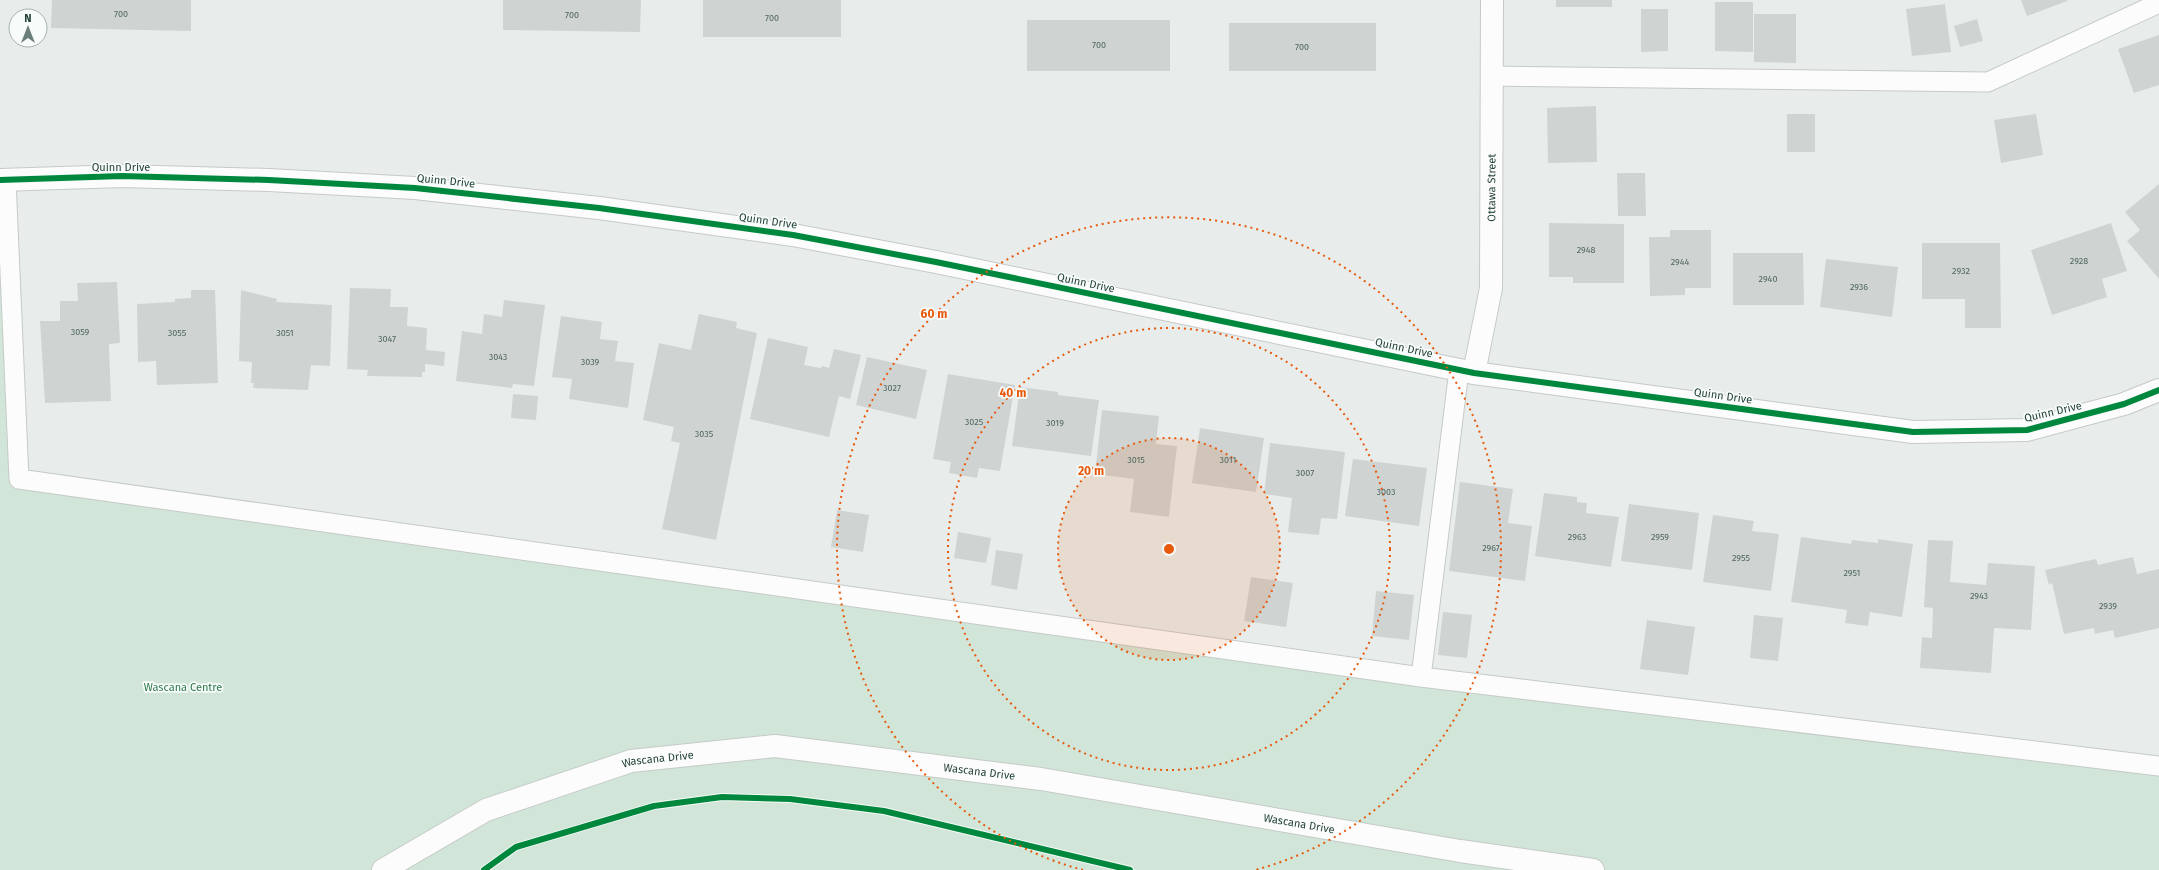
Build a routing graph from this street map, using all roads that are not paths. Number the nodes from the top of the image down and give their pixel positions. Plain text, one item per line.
1 (1492, 0) edge
2 (2159, 3) edge
3 (1491, 76) junction
4 (3, 180) edge
5 (1466, 372) junction
6 (2159, 390) edge
7 (1421, 677) junction
8 (2159, 766) edge
9 (383, 870) edge
10 (1593, 870) edge

1 - 3 street, Ottawa Street
2 - 3 lane
3 - 5 street, Ottawa Street
4 - 5 street, Quinn Drive
4 - 7 lane
5 - 6 street, Quinn Drive
5 - 7 lane
7 - 8 lane
9 - 10 street, Wascana Drive

